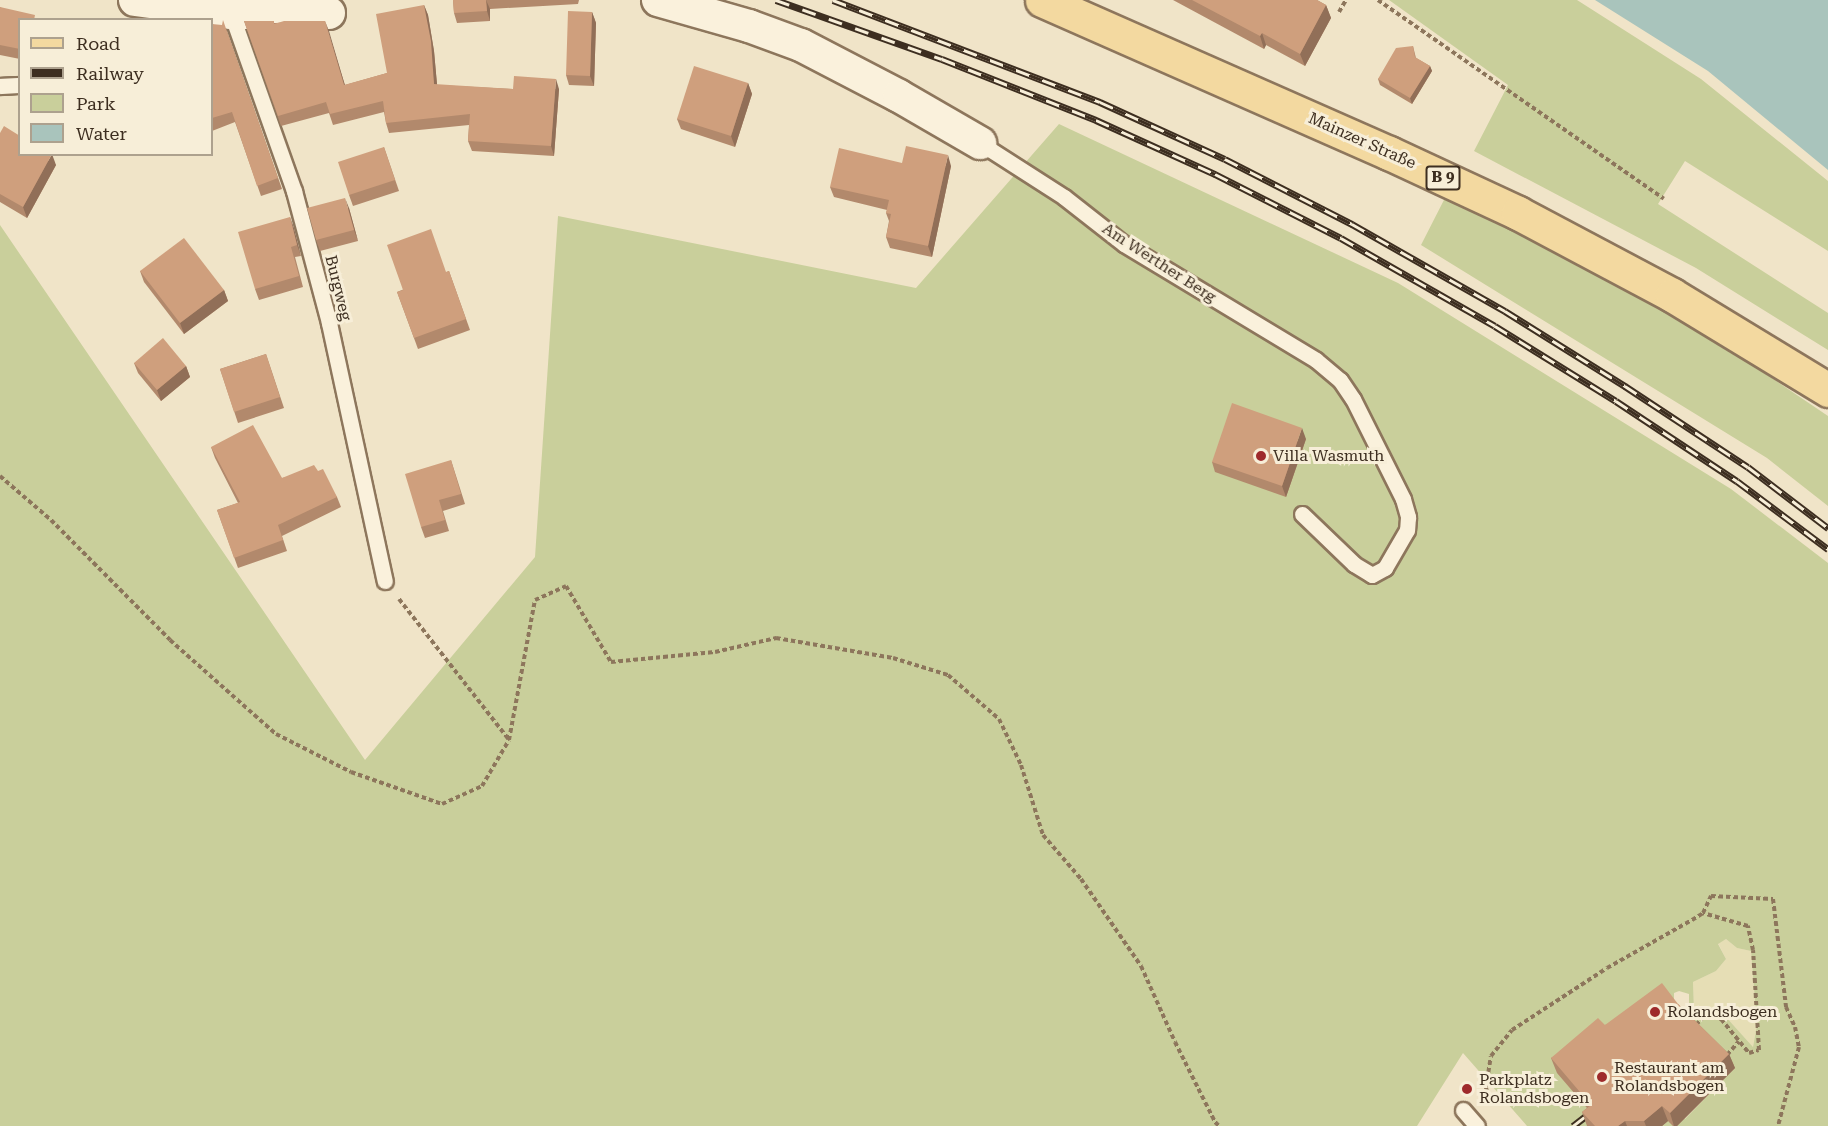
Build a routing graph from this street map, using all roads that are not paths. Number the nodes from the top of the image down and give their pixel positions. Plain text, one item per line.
1 (658, 0) edge
2 (1042, 0) edge
3 (146, 6) edge
4 (217, 11) junction
5 (329, 13) dead end
6 (18, 85) edge
7 (0, 86) edge
8 (980, 143) joint
9 (1828, 390) edge
10 (1302, 514) dead end
11 (385, 581) road end
12 (1463, 1110) dead end
13 (1477, 1126) edge

1 - 8 street, Am Werther Berg
2 - 9 main road, Mainzer Straße / B 9
3 - 4 street
4 - 5 street
4 - 11 lane, Burgweg
6 - 7 lane
8 - 10 lane, Am Werther Berg
12 - 13 lane

